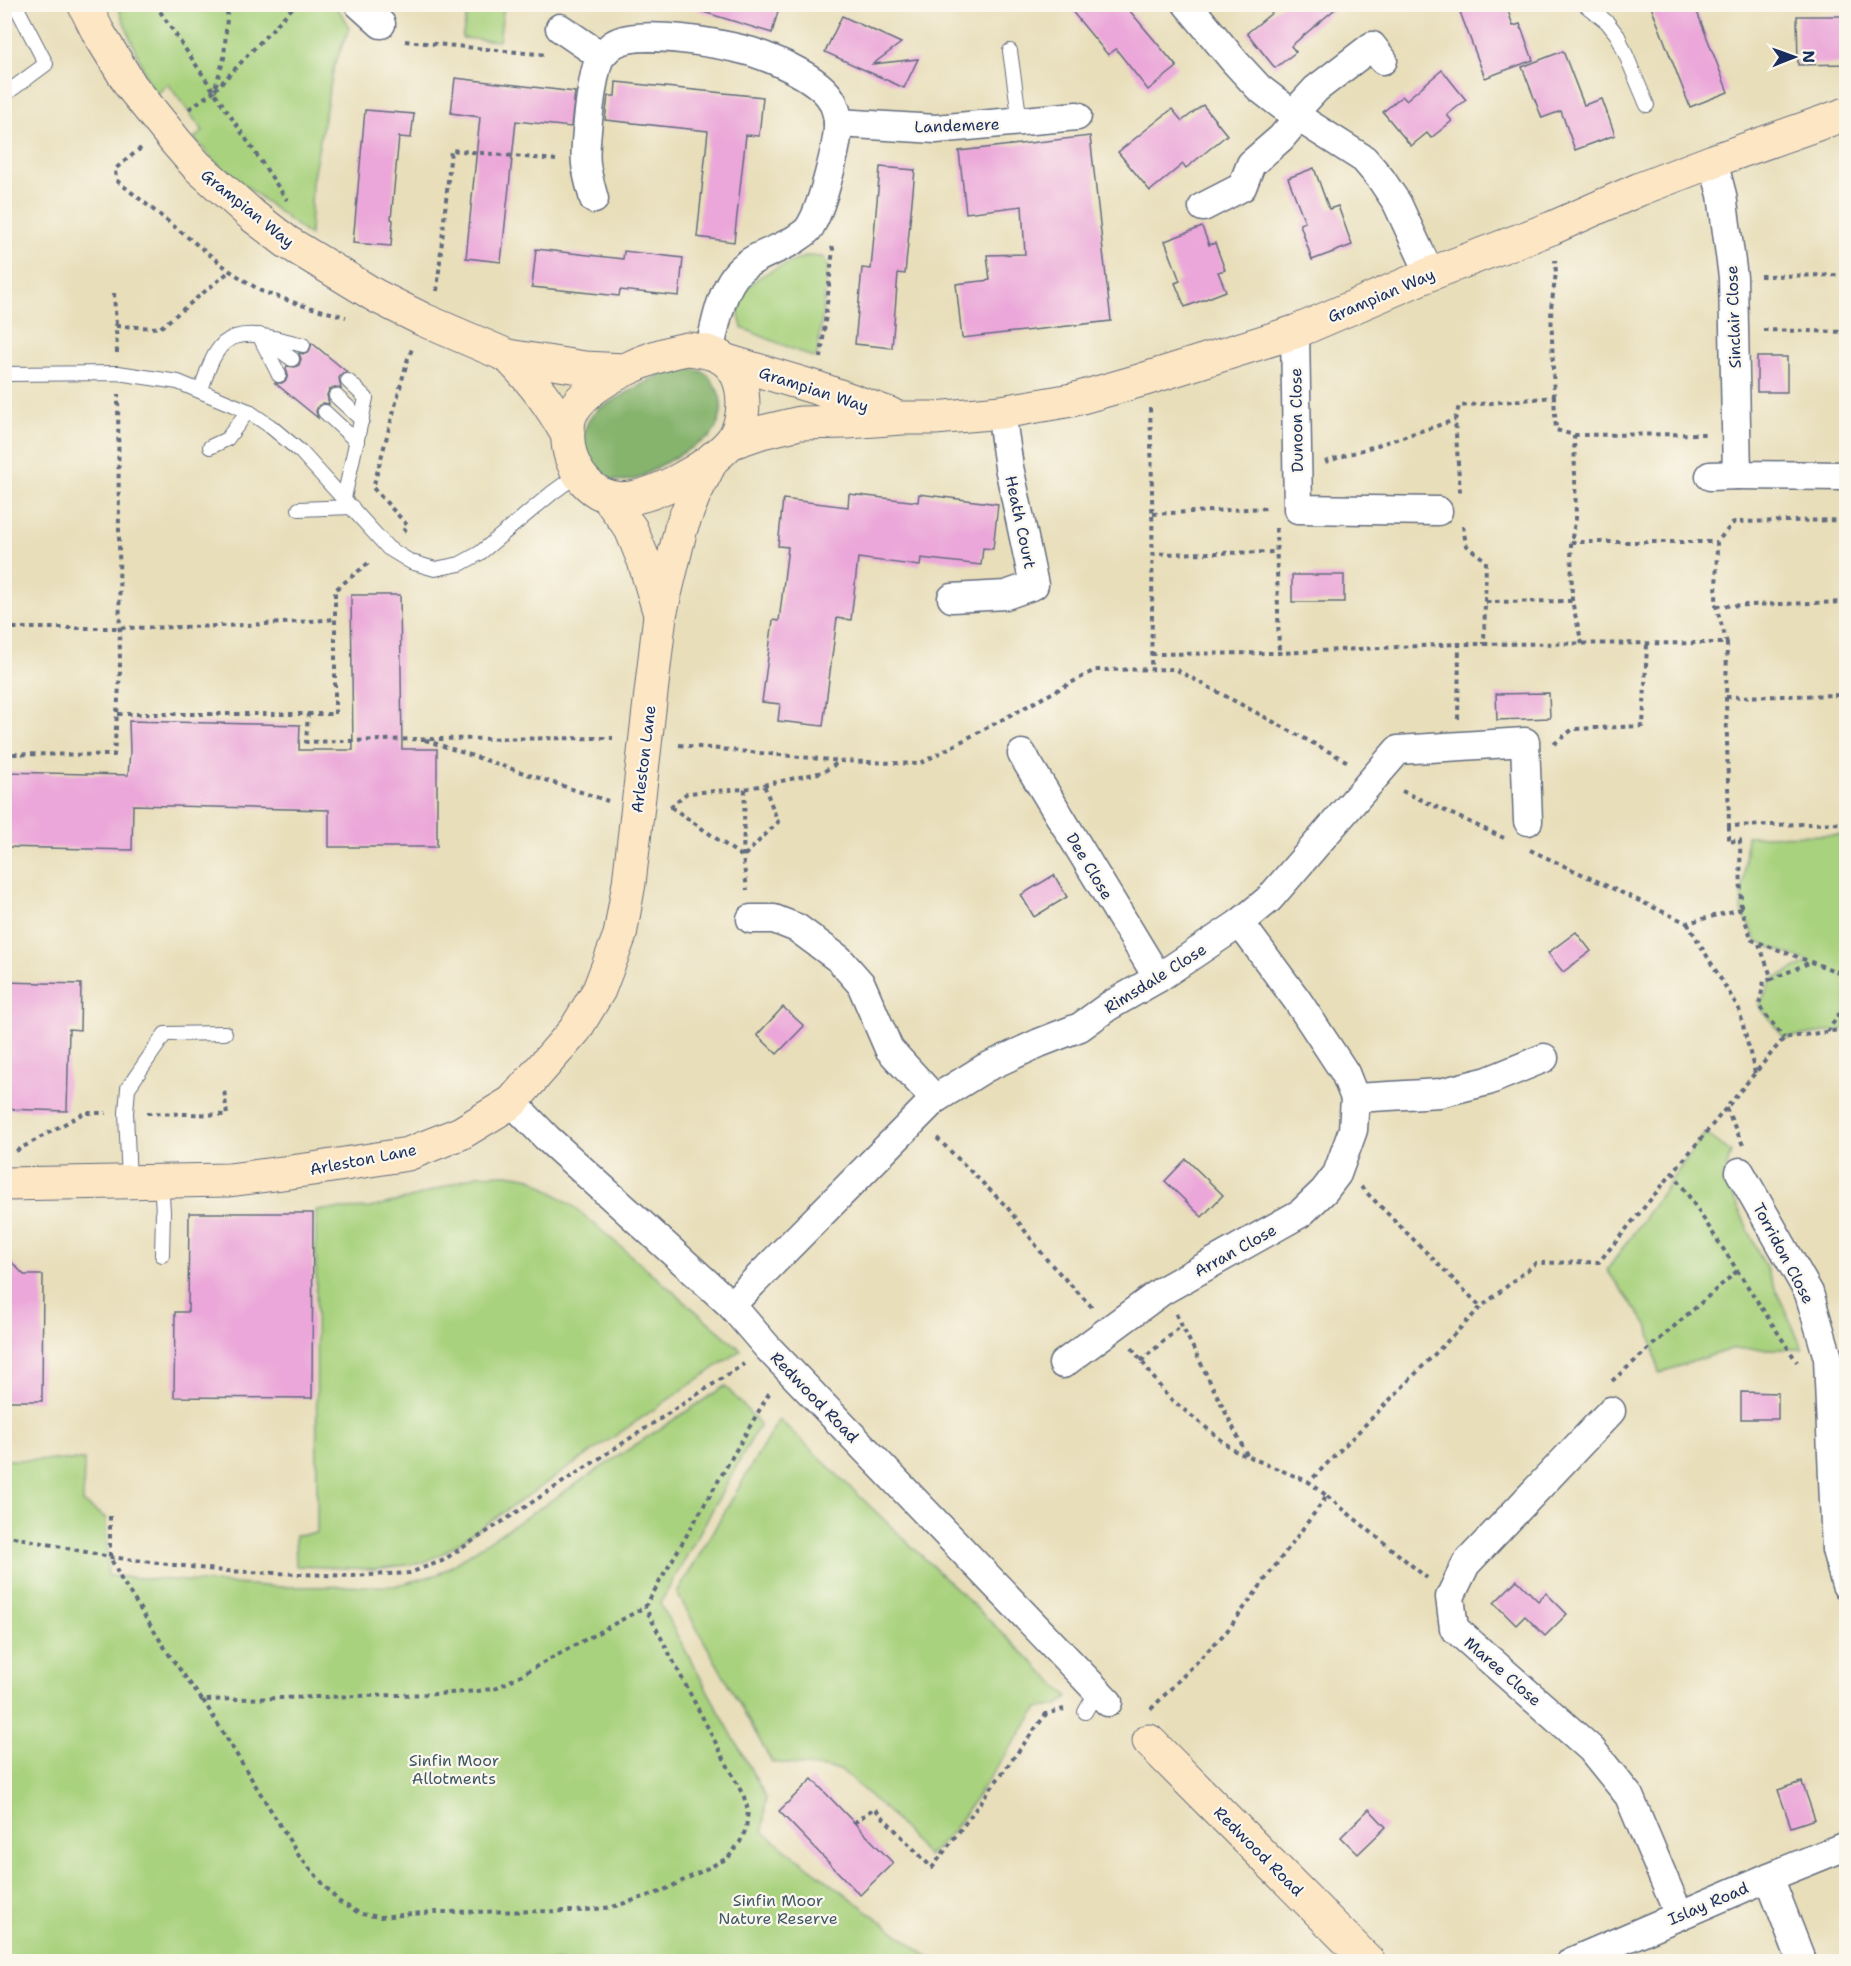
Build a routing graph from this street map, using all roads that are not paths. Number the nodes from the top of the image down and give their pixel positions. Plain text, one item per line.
1 (15, 4) edge
2 (84, 4) edge
3 (359, 4) edge
4 (1187, 4) edge
5 (1584, 4) edge
6 (381, 24) road end
7 (560, 28) dead end
8 (1010, 51) dead end
9 (596, 53) junction
10 (1383, 60) dead end
11 (4, 95) edge
12 (1647, 105) dead end
13 (1846, 114) edge
14 (1077, 116) dead end
15 (1296, 116) junction
16 (1020, 122) junction
17 (838, 123) junction
18 (1713, 161) junction
19 (594, 199) dead end
20 (1203, 207) dead end
21 (1430, 274) junction
22 (1295, 332) junction
23 (259, 335) junction
24 (303, 345) dead end
25 (508, 356) junction
26 (718, 357) junction
27 (292, 359) dead end
28 (624, 370) junction
29 (4, 374) edge
30 (279, 375) dead end
31 (348, 381) dead end
32 (201, 390) junction
33 (336, 396) dead end
34 (248, 411) junction
35 (325, 412) dead end
36 (1001, 412) junction
37 (901, 418) junction
38 (362, 420) junction
39 (567, 434) junction
40 (357, 442) junction
41 (210, 447) dead end
42 (721, 451) junction
43 (578, 474) junction
44 (1846, 476) edge
45 (607, 496) junction
46 (348, 502) junction
47 (299, 509) dead end
48 (1454, 511) road end
49 (952, 598) dead end
50 (660, 615) junction
51 (1022, 754) dead end
52 (1520, 836) road end
53 (751, 919) road end
54 (1240, 923) junction
55 (1158, 978) junction
56 (225, 1033) dead end
57 (1544, 1058) dead end
58 (1355, 1098) junction
59 (512, 1102) junction
60 (926, 1108) junction
61 (1740, 1172) road end
62 (161, 1180) junction
63 (129, 1181) junction
64 (4, 1184) edge
65 (162, 1255) dead end
66 (731, 1305) junction
67 (1063, 1364) dead end
68 (1611, 1411) road end
69 (1846, 1585) edge
70 (1095, 1697) road end
71 (1149, 1726) road end
72 (1846, 1846) edge
73 (1769, 1877) junction
74 (1680, 1915) junction
75 (1369, 1962) edge
76 (1571, 1962) edge
77 (1802, 1962) edge

1 - 11 lane
2 - 25 street, Grampian Way
3 - 6 street
4 - 15 street
5 - 12 lane
7 - 9 street
8 - 16 lane
9 - 17 street
9 - 19 street
10 - 15 street
13 - 18 street, Grampian Way
14 - 16 street, Landemere
15 - 20 street
15 - 21 street
16 - 17 street, Landemere
17 - 26 street
18 - 21 street, Grampian Way
18 - 44 street, Sinclair Close
21 - 22 street, Grampian Way
22 - 36 street, Grampian Way
22 - 48 street, Dunoon Close
23 - 24 lane
23 - 27 lane
23 - 30 lane
23 - 32 lane
25 - 28 street, Grampian Way
25 - 39 street, Grampian Way
26 - 28 street
26 - 37 street, Grampian Way
26 - 42 street
28 - 39 street
29 - 32 lane
31 - 38 lane
32 - 34 lane
33 - 38 lane
34 - 41 lane
34 - 46 lane
35 - 40 lane
36 - 37 street, Grampian Way
36 - 49 street, Heath Court
37 - 42 street, Grampian Way
38 - 40 lane
39 - 43 street
40 - 46 lane
42 - 45 street
42 - 50 street, Arleston Lane
43 - 45 street
43 - 46 lane
45 - 50 street, Arleston Lane
46 - 47 lane
50 - 59 street, Arleston Lane
51 - 55 street, Dee Close
52 - 54 street, Rimsdale Close
53 - 60 street
54 - 55 street, Rimsdale Close
54 - 58 street, Arran Close
55 - 60 street, Rimsdale Close
56 - 63 lane
57 - 58 street
58 - 67 street, Arran Close
59 - 62 street, Arleston Lane
59 - 66 street, Redwood Road
60 - 66 street, Rimsdale Close
61 - 69 street, Torridon Close
62 - 63 street, Arleston Lane
62 - 65 lane
63 - 64 street, Arleston Lane
66 - 70 street, Redwood Road
68 - 74 street, Maree Close
71 - 75 street, Redwood Road
72 - 73 street, Islay Road
73 - 74 street, Islay Road
73 - 77 street
74 - 76 street, Islay Road

